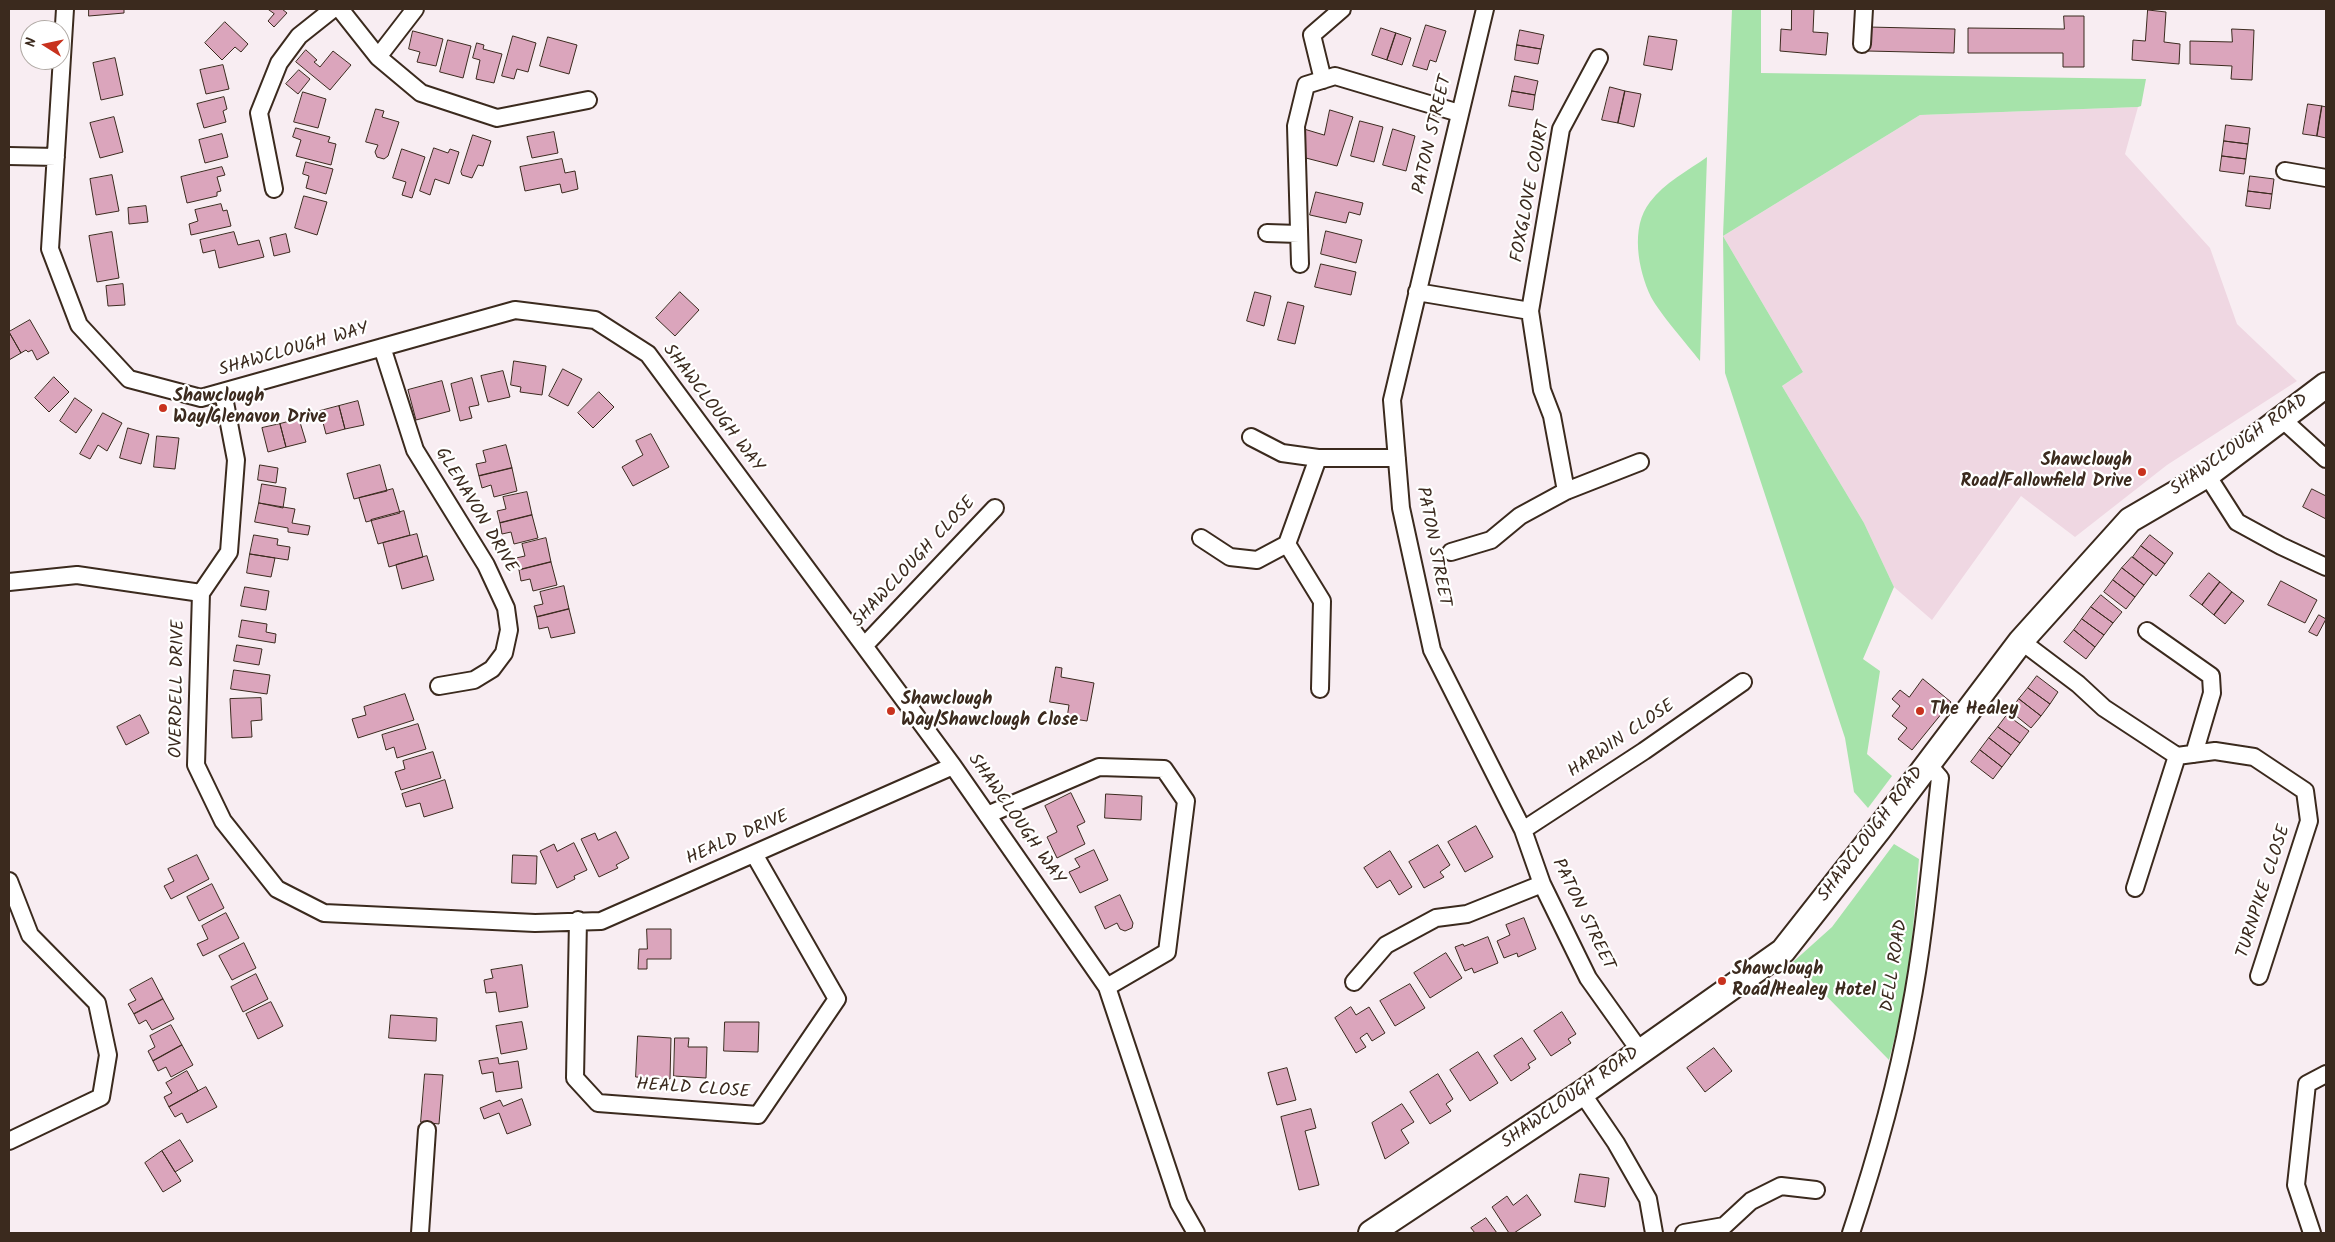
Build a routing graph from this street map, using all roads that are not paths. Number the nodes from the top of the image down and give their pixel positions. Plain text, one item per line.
1 (65, 9) edge
2 (332, 9) edge
3 (340, 9) edge
4 (415, 9) edge
5 (1342, 9) edge
6 (1485, 9) edge
7 (1864, 9) edge
8 (1862, 44) dead end
9 (378, 57) junction
10 (1599, 58) dead end
11 (1322, 80) junction
12 (588, 100) dead end
13 (1459, 113) junction
14 (9, 156) edge
15 (56, 157) junction
16 (2285, 171) dead end
17 (2326, 178) edge
18 (274, 190) dead end
19 (1267, 233) dead end
20 (1299, 234) junction
21 (1300, 264) dead end
22 (1417, 292) junction
23 (1530, 311) junction
24 (382, 348) junction
25 (2326, 385) edge
26 (223, 392) junction
27 (2282, 419) junction
28 (1250, 437) dead end
29 (1318, 458) junction
30 (1397, 458) junction
31 (2326, 459) edge
32 (1640, 462) dead end
33 (2207, 474) junction
34 (1566, 491) junction
35 (995, 508) dead end
36 (1201, 538) dead end
37 (1287, 544) junction
38 (1451, 552) dead end
39 (2326, 567) edge
40 (9, 582) edge
41 (201, 593) junction
42 (2147, 631) dead end
43 (2021, 641) junction
44 (864, 646) junction
45 (1743, 682) dead end
46 (439, 686) dead end
47 (1320, 689) dead end
48 (2194, 754) junction
49 (2177, 756) junction
50 (1927, 763) junction
51 (953, 766) junction
52 (987, 815) junction
53 (1523, 830) junction
54 (754, 854) junction
55 (9, 881) edge
56 (1542, 884) junction
57 (2135, 888) dead end
58 (578, 920) junction
59 (534, 923) joint
60 (2259, 976) dead end
61 (1354, 982) dead end
62 (1107, 987) junction
63 (1640, 1051) junction
64 (2326, 1074) edge
65 (1582, 1093) junction
66 (427, 1130) dead end
67 (9, 1141) edge
68 (1816, 1190) dead end
69 (420, 1233) edge
70 (1196, 1233) edge
71 (1371, 1233) edge
72 (1654, 1233) edge
73 (1684, 1233) edge
74 (1852, 1233) edge
75 (2312, 1233) edge

1 - 15 street, SHAWCLOUGH WAY
2 - 18 street
3 - 9 street
4 - 9 street
5 - 11 street
6 - 13 street, PATON STREET
7 - 8 street
9 - 12 street
10 - 23 street, FOXGLOVE COURT
11 - 13 street
11 - 20 street
13 - 22 street, PATON STREET
14 - 15 street
15 - 26 street, SHAWCLOUGH WAY
16 - 17 street
19 - 20 street
20 - 21 street
22 - 23 street
22 - 30 street, PATON STREET
23 - 34 street, FOXGLOVE COURT
24 - 26 street, SHAWCLOUGH WAY
24 - 44 street, SHAWCLOUGH WAY
24 - 46 street, GLENAVON DRIVE
25 - 27 main road, SHAWCLOUGH ROAD
26 - 41 street
27 - 31 street
27 - 33 main road, SHAWCLOUGH ROAD
28 - 29 street
29 - 30 street
29 - 37 street
30 - 53 street, PATON STREET
32 - 34 street
33 - 39 street
33 - 43 main road, SHAWCLOUGH ROAD
34 - 38 street
35 - 44 street, SHAWCLOUGH CLOSE
36 - 37 street
37 - 47 street
40 - 41 street
41 - 59 street, OVERDELL DRIVE
42 - 48 street
43 - 49 street
43 - 50 main road, SHAWCLOUGH ROAD
44 - 51 street, SHAWCLOUGH WAY
45 - 53 street, HARWIN CLOSE
48 - 49 street, TURNPIKE CLOSE
48 - 60 street, TURNPIKE CLOSE
49 - 57 street
50 - 63 main road, SHAWCLOUGH ROAD
50 - 74 street, DELL ROAD
51 - 52 street, SHAWCLOUGH WAY
51 - 54 street, HEALD DRIVE
52 - 62 street, SHAWCLOUGH WAY
52 - 62 street
53 - 56 street, PATON STREET
54 - 58 street, HEALD DRIVE
54 - 58 street, HEALD CLOSE
55 - 67 street
56 - 61 street
56 - 63 street, PATON STREET
58 - 59 street, HEALD DRIVE
62 - 70 street, SHAWCLOUGH WAY
63 - 65 main road, SHAWCLOUGH ROAD
64 - 75 street
65 - 71 main road, SHAWCLOUGH ROAD
65 - 72 street
66 - 69 street
68 - 73 street

